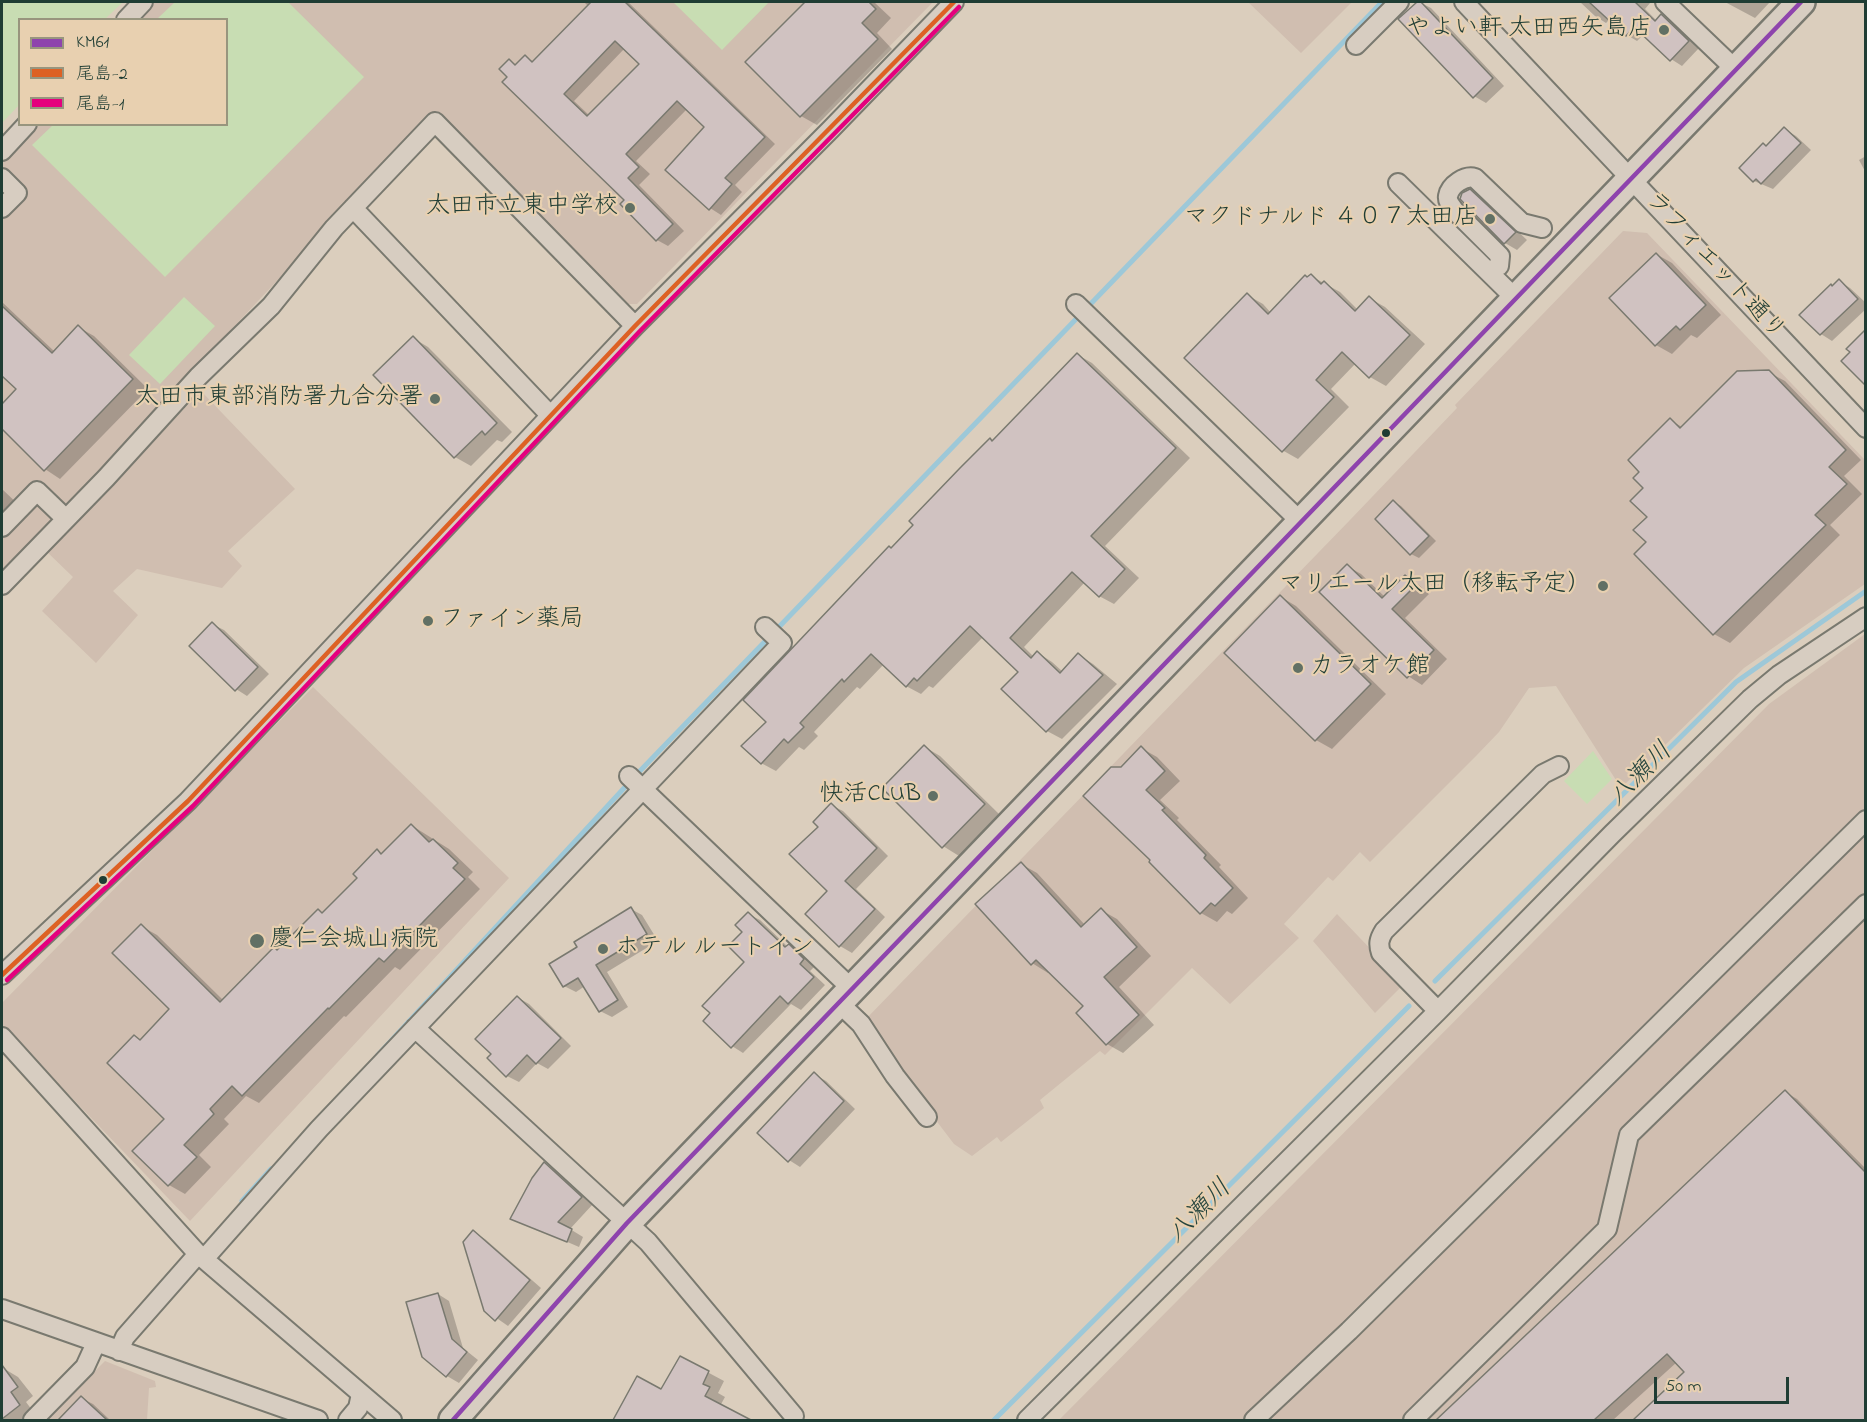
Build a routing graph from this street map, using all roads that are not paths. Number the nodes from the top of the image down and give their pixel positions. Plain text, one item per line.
1 (143, 2) edge
2 (954, 2) edge
3 (1399, 2) edge
4 (1464, 2) edge
5 (1665, 2) edge
6 (1801, 2) edge
7 (128, 18) edge
8 (1356, 45) dead end
9 (1735, 69) junction
10 (25, 126) edge
11 (2, 151) edge
12 (2, 178) edge
13 (1632, 179) junction
14 (1398, 183) dead end
15 (2, 208) edge
16 (353, 208) junction
17 (1542, 228) dead end
18 (1499, 266) dead end
19 (1516, 299) junction
20 (1081, 309) dead end
21 (635, 326) junction
22 (550, 415) junction
23 (1866, 428) edge
24 (66, 519) junction
25 (1301, 522) junction
26 (2, 527) edge
27 (2, 585) edge
28 (1866, 617) edge
29 (770, 632) dead end
30 (1559, 766) dead end
31 (636, 784) junction
32 (1866, 820) edge
33 (1866, 904) edge
34 (2, 975) edge
35 (846, 997) junction
36 (1438, 1011) junction
37 (415, 1028) junction
38 (2, 1037) edge
39 (927, 1117) dead end
40 (627, 1223) junction
41 (201, 1256) junction
42 (2, 1309) edge
43 (96, 1343) junction
44 (119, 1351) junction
45 (361, 1394) junction
46 (794, 1416) dead end
47 (33, 1420) edge
48 (318, 1420) edge
49 (348, 1420) edge
50 (392, 1420) edge
51 (453, 1420) edge
52 (1027, 1420) edge
53 (1254, 1420) edge
54 (1413, 1420) edge

1 - 7 street
2 - 21 street
3 - 8 street
4 - 13 street, ラフィエット通り
5 - 9 street
6 - 9 highway
9 - 13 highway
10 - 11 street
12 - 15 street
13 - 19 highway
13 - 23 street, ラフィエット通り
14 - 19 street
16 - 21 street
16 - 22 street
16 - 24 street
17 - 18 street
19 - 25 highway
20 - 25 street
21 - 22 street
22 - 34 street
24 - 26 street
24 - 27 street
25 - 35 highway
28 - 36 street
29 - 31 street
30 - 36 street
31 - 35 street
31 - 37 street
32 - 53 street
33 - 54 street
35 - 39 street
35 - 40 highway
36 - 52 street
37 - 40 street
37 - 41 street
38 - 41 street
40 - 46 street
40 - 51 highway
41 - 44 street
41 - 45 street
42 - 43 street
43 - 44 street
43 - 47 street
44 - 48 street
45 - 49 street
45 - 50 street

